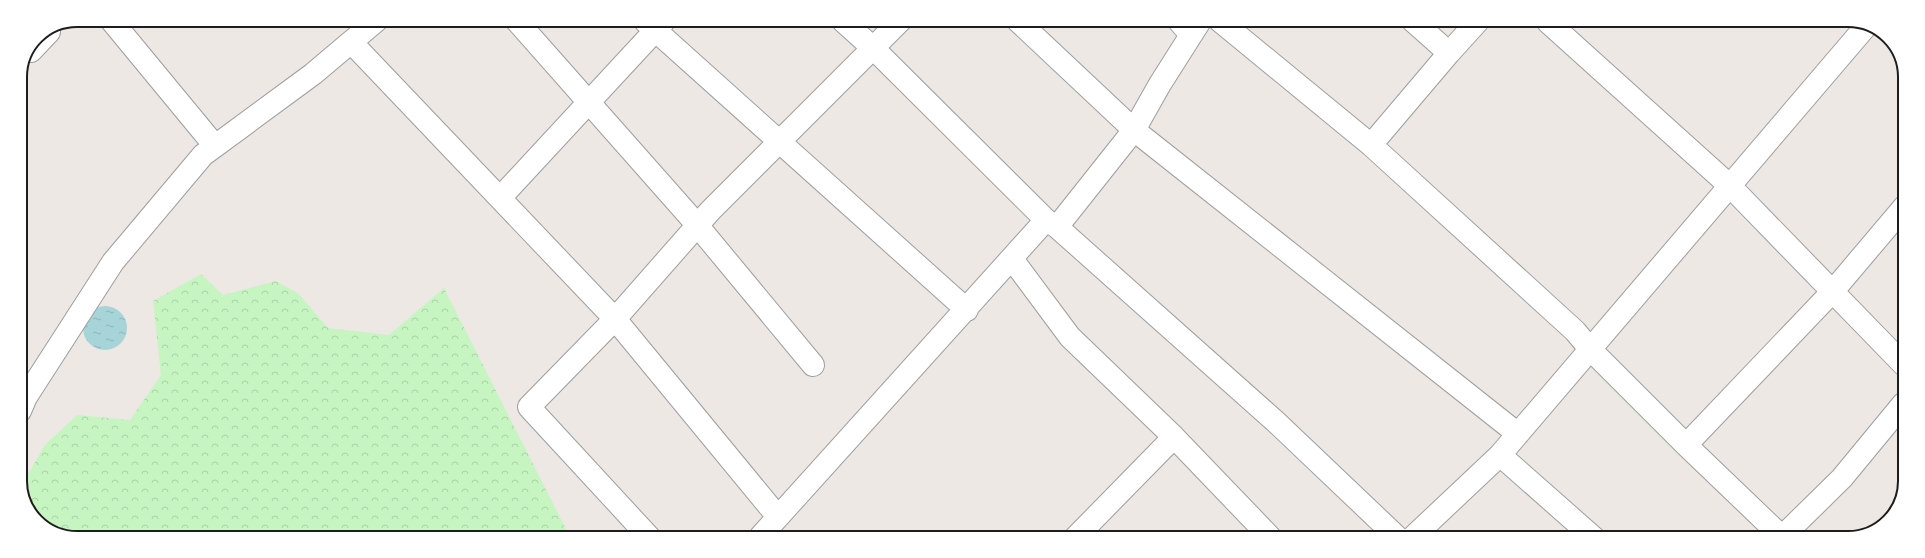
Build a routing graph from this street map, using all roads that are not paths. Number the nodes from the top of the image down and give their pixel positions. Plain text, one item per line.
1 (117, 27) edge
2 (364, 27) edge
3 (522, 27) edge
4 (652, 27) edge
5 (658, 27) edge
6 (850, 27) edge
7 (894, 27) edge
8 (1024, 27) edge
9 (1189, 27) edge
10 (1227, 27) edge
11 (1420, 27) edge
12 (1473, 27) edge
13 (1554, 27) edge
14 (1863, 30) edge
15 (351, 42) junction
16 (873, 48) junction
17 (1449, 52) junction
18 (588, 102) junction
19 (1134, 130) junction
20 (779, 142) junction
21 (1371, 145) junction
22 (215, 146) junction
23 (1730, 186) junction
24 (500, 198) junction
25 (1898, 214) edge
26 (1052, 224) junction
27 (697, 226) junction
28 (1012, 259) junction
29 (1833, 292) junction
30 (966, 310) junction
31 (615, 319) junction
32 (1590, 349) junction
33 (1898, 359) edge
34 (813, 364) dead end
35 (27, 395) edge
36 (1898, 411) edge
37 (1518, 434) junction
38 (1174, 437) junction
39 (1686, 445) junction
40 (1500, 455) junction
41 (778, 517) junction
42 (643, 531) edge
43 (765, 531) edge
44 (1085, 531) edge
45 (1264, 531) edge
46 (1391, 531) edge
47 (1419, 531) edge
48 (1586, 531) edge
49 (1776, 531) edge
50 (1788, 531) edge

1 - 22 street
2 - 15 street
3 - 18 street
4 - 18 street
5 - 20 street
6 - 16 street
7 - 16 street
8 - 19 street
9 - 19 street
10 - 21 street
11 - 17 street
12 - 17 street
13 - 23 street
14 - 23 street
15 - 22 street
15 - 24 street
16 - 20 street
16 - 26 street
17 - 21 street
18 - 24 street
18 - 27 street
19 - 26 street
19 - 37 street
20 - 27 street
20 - 30 street
21 - 32 street
22 - 35 street
23 - 29 street
23 - 32 street
24 - 31 street
25 - 29 street
26 - 28 street
26 - 46 street
27 - 31 street
27 - 34 street
28 - 30 street
28 - 38 street
29 - 33 street
29 - 39 street
30 - 41 street
31 - 41 street
31 - 42 street
32 - 37 street
32 - 39 street
36 - 50 street
37 - 40 street
38 - 44 street
38 - 45 street
39 - 49 street
40 - 47 street
40 - 48 street
41 - 43 street

